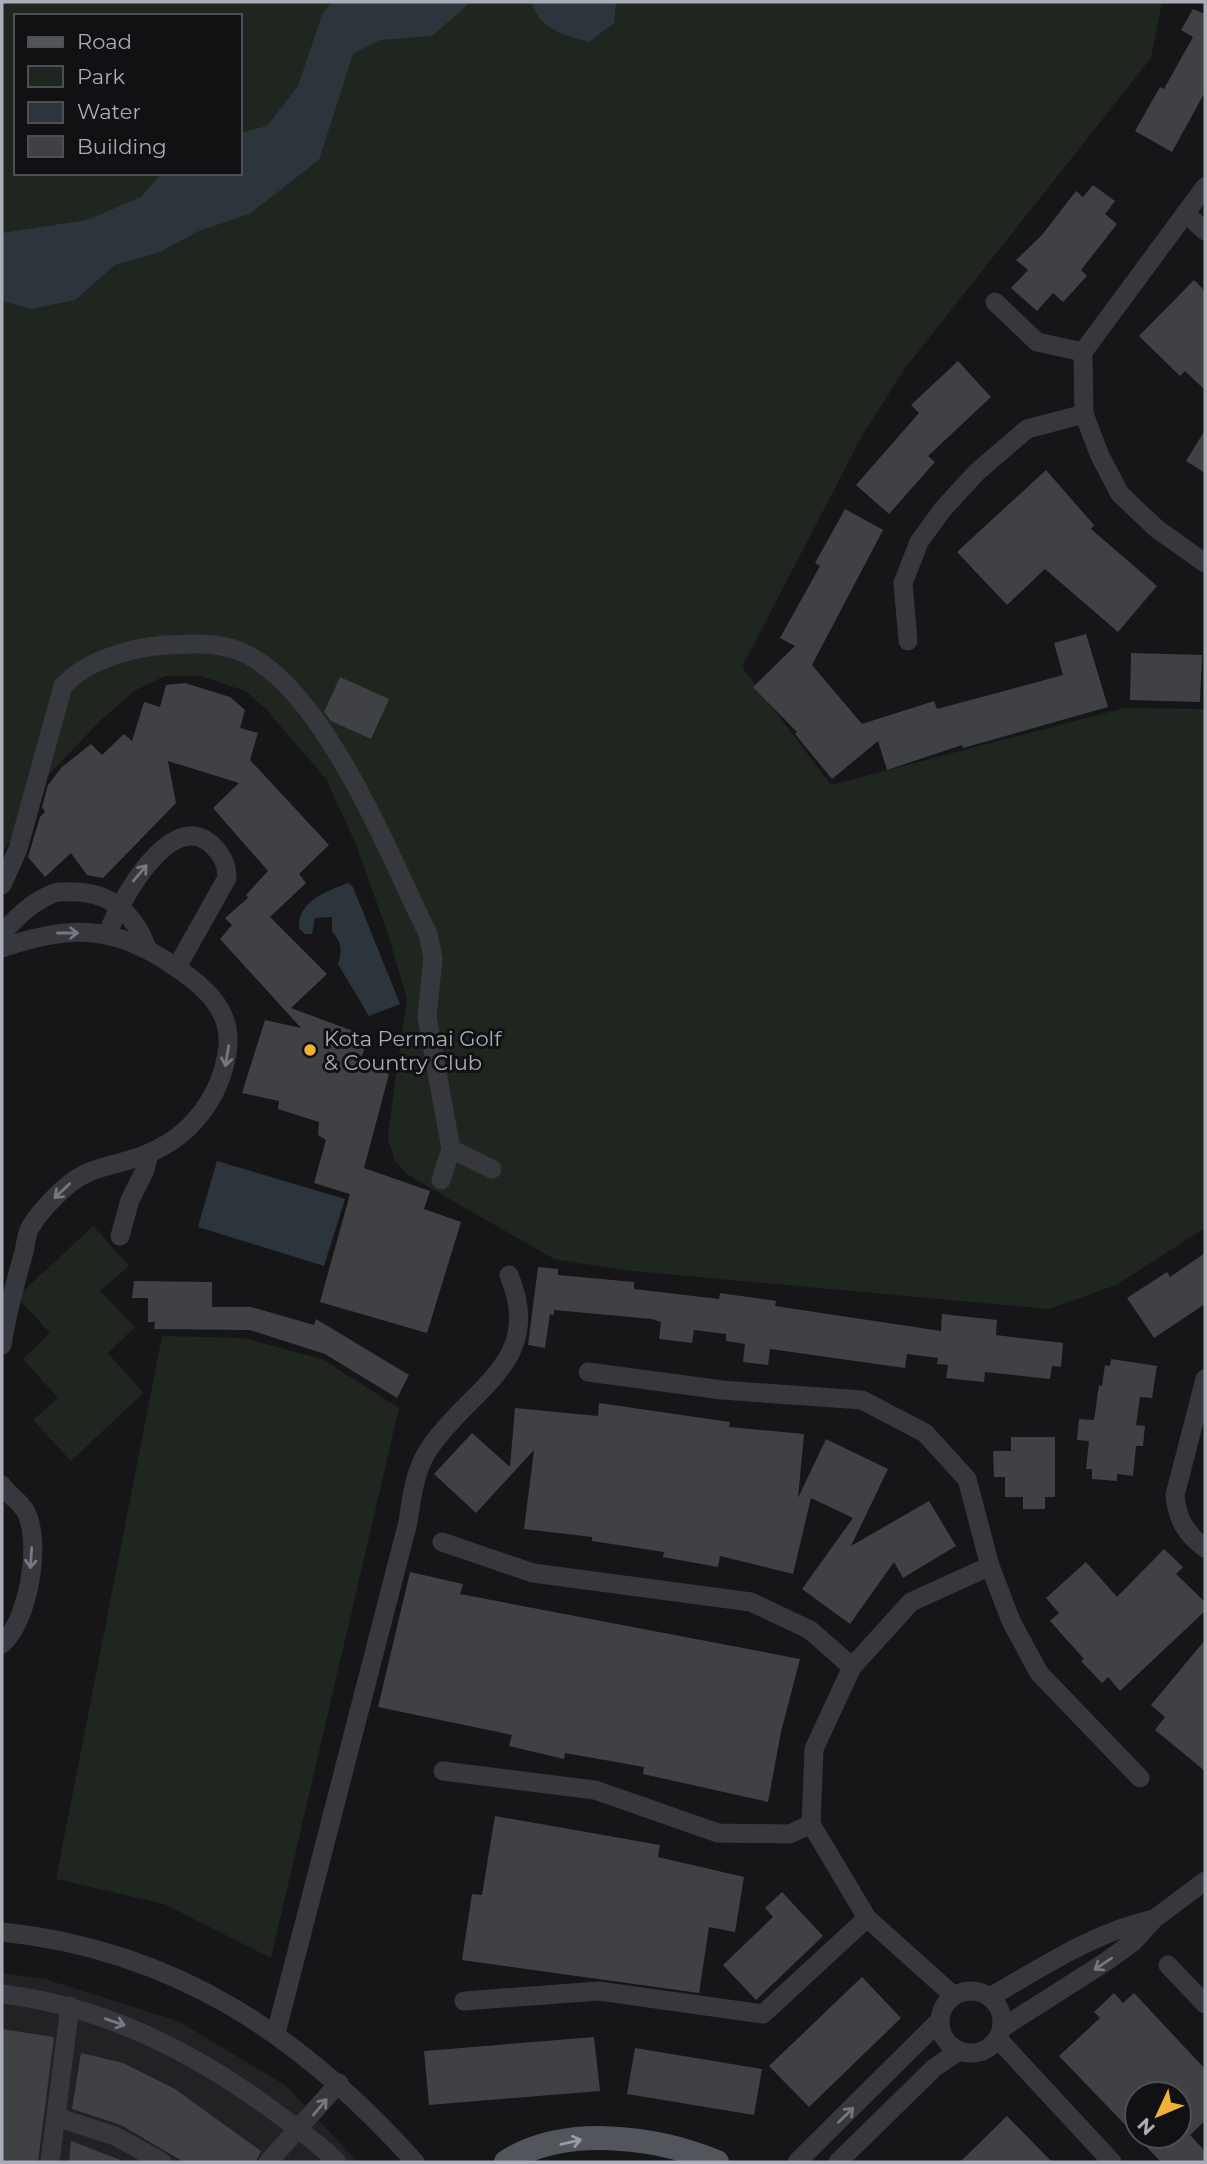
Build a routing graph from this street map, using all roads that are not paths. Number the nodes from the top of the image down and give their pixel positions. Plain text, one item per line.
1 (1205, 187) edge
2 (1185, 213) junction
3 (1205, 231) edge
4 (995, 302) dead end
5 (1083, 352) junction
6 (1084, 414) junction
7 (1205, 563) edge
8 (908, 641) dead end
9 (2, 885) edge
10 (119, 904) junction
11 (2, 933) edge
12 (108, 933) junction
13 (2, 947) edge
14 (147, 949) junction
15 (177, 967) junction
16 (451, 1149) junction
17 (149, 1153) junction
18 (492, 1169) dead end
19 (441, 1180) dead end
20 (120, 1236) dead end
21 (509, 1275) dead end
22 (2, 1345) edge
23 (588, 1372) dead end
24 (1205, 1379) edge
25 (2, 1485) edge
26 (442, 1542) dead end
27 (1205, 1548) edge
28 (990, 1566) junction
29 (2, 1644) edge
30 (852, 1667) junction
31 (443, 1771) dead end
32 (1140, 1778) dead end
33 (811, 1824) junction
34 (1205, 1881) edge
35 (867, 1918) junction
36 (1154, 1919) junction
37 (2, 1932) edge
38 (1168, 1965) dead end
39 (2, 1994) edge
40 (954, 1996) junction
41 (990, 1997) junction
42 (464, 2001) dead end
43 (1205, 2004) edge
44 (70, 2006) junction
45 (940, 2020) junction
46 (276, 2033) junction
47 (1000, 2034) junction
48 (959, 2051) junction
49 (339, 2083) junction
50 (56, 2117) junction
51 (300, 2130) junction
52 (50, 2162) edge
53 (162, 2162) edge
54 (268, 2162) edge
55 (337, 2162) edge
56 (415, 2162) edge
57 (506, 2162) edge
58 (718, 2162) edge
59 (796, 2162) edge
60 (838, 2162) edge
61 (1112, 2162) edge

1 - 2 street
2 - 3 street
2 - 5 street
4 - 5 street
5 - 6 street
6 - 7 street
6 - 8 street
9 - 16 street
10 - 11 street
10 - 12 street
10 - 14 street
10 -> 15 street
13 -> 12 street
12 - 14 street
14 - 15 street
15 -> 17 street
16 - 18 street
16 - 19 street
17 - 20 street
17 -> 22 street
21 - 46 street
23 - 28 street
24 - 27 street
25 -> 29 street
26 - 30 street
28 - 30 street
28 - 32 street
30 - 33 street
31 - 33 street
33 - 35 street
34 - 36 street
35 - 40 street
35 - 42 street
36 - 41 street
36 -> 47 street
37 - 46 street
38 - 43 street
39 - 44 street
40 - 41 street
40 - 45 street
41 - 47 street
44 - 50 street
44 -> 51 street
45 - 48 street
59 -> 45 street
46 - 49 street
47 - 48 street
47 - 61 street
48 - 60 street
51 -> 49 street
49 - 56 street
50 - 52 street
50 - 53 street
51 - 54 street
51 - 55 street
57 -> 58 main road

